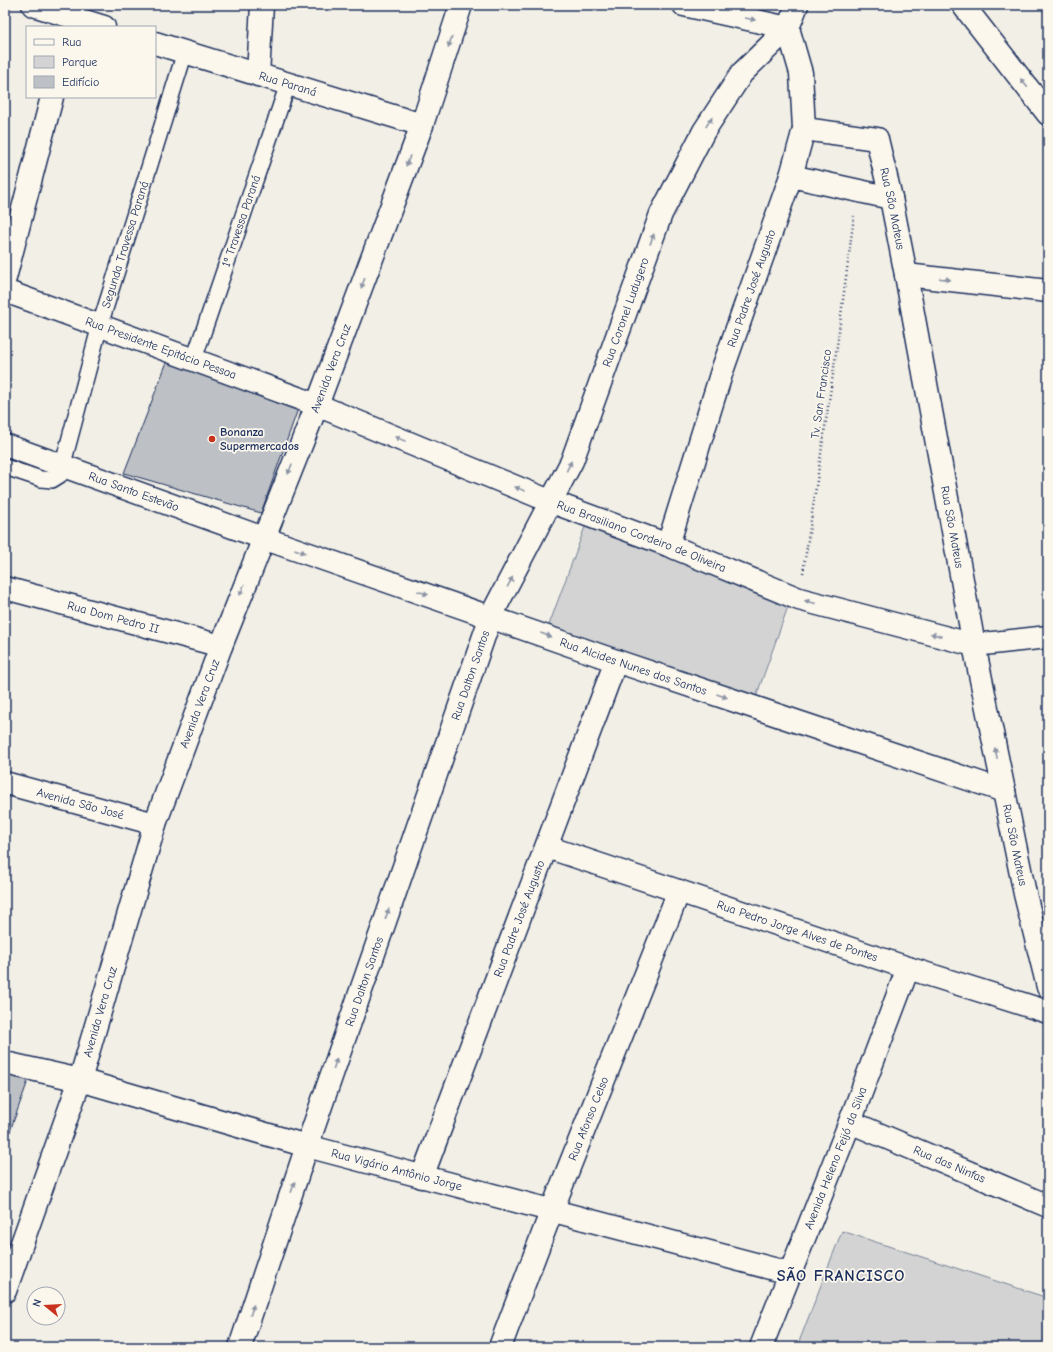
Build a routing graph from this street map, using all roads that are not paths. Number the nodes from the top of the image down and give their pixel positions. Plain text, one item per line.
1 (33, 5) edge
2 (262, 5) edge
3 (461, 5) edge
4 (684, 5) edge
5 (797, 5) edge
6 (963, 5) edge
7 (72, 16) edge
8 (101, 26) edge
9 (788, 28) junction
10 (156, 43) edge
11 (184, 52) junction
12 (258, 75) junction
13 (288, 84) junction
14 (52, 98) edge
15 (1048, 114) edge
16 (422, 125) junction
17 (804, 129) junction
18 (791, 176) junction
19 (891, 198) junction
20 (906, 275) junction
21 (5, 278) edge
22 (5, 291) edge
23 (1048, 291) edge
24 (100, 325) junction
25 (194, 359) junction
26 (317, 405) junction
27 (5, 445) edge
28 (64, 465) junction
29 (5, 467) edge
30 (552, 502) junction
31 (263, 538) junction
32 (668, 545) junction
33 (5, 588) edge
34 (491, 616) junction
35 (1048, 638) edge
36 (974, 645) junction
37 (221, 646) junction
38 (616, 661) junction
39 (5, 783) edge
40 (1004, 791) junction
41 (155, 824) junction
42 (547, 847) junction
43 (679, 891) junction
44 (908, 968) junction
45 (1048, 987) edge
46 (1048, 1012) edge
47 (5, 1063) edge
48 (80, 1080) junction
49 (850, 1122) junction
50 (307, 1146) junction
51 (422, 1176) junction
52 (1048, 1206) edge
53 (552, 1210) junction
54 (789, 1273) junction
55 (5, 1291) edge
56 (240, 1347) edge
57 (500, 1347) edge
58 (761, 1347) edge

1 - 7 street
2 - 12 street
3 -> 16 street, Avenida Vera Cruz
4 -> 9 street
5 - 9 street
15 -> 6 street
7 - 8 street
9 - 17 street, Rua Padre José Augusto
30 -> 9 street, Rua Coronel Ludugero
10 - 11 street, Rua Paraná
11 - 12 street, Rua Paraná
11 - 24 lane, Segunda Travessa Paraná
12 - 13 street, Rua Paraná
13 - 16 street, Rua Paraná
13 - 25 lane, 1ª Travessa Paraná
14 - 21 street
16 -> 26 street, Avenida Vera Cruz
17 - 18 street, Rua Padre José Augusto
17 - 19 street, Rua São Mateus
18 - 19 street
18 - 32 street, Rua Padre José Augusto
19 - 20 street, Rua São Mateus
20 -> 23 street
20 - 36 street, Rua São Mateus
22 - 24 street, Rua Presidente Epitácio Pessoa
24 - 25 street, Rua Presidente Epitácio Pessoa
24 - 28 lane, Segunda Travessa Paraná
25 - 26 street, Rua Presidente Epitácio Pessoa
30 -> 26 street, Rua Brasiliano Cordeiro de Oliveira
26 -> 31 street, Avenida Vera Cruz
27 - 28 street, Rua Santo Estevão
28 - 29 lane, Segunda Travessa Paraná
28 - 31 street, Rua Santo Estevão
30 - 32 street, Rua Brasiliano Cordeiro de Oliveira
34 -> 30 street, Rua Coronel Ludugero
31 -> 34 street, Rua Alcides Nunes dos Santos
31 -> 37 street, Avenida Vera Cruz
36 -> 32 street, Rua Brasiliano Cordeiro de Oliveira
33 - 37 street, Rua Dom Pedro II
34 -> 38 street, Rua Alcides Nunes dos Santos
50 -> 34 street, Rua Dalton Santos
35 - 36 street, Rua Brasiliano Cordeiro de Oliveira
40 -> 36 street, Rua São Mateus
37 - 41 street, Avenida Vera Cruz
38 -> 40 street, Rua Alcides Nunes dos Santos
38 - 42 street, Rua Padre José Augusto
39 - 41 street, Avenida São José
40 - 45 street, Rua São Mateus
41 - 48 street, Avenida Vera Cruz
42 - 43 street, Rua Pedro Jorge Alves de Pontes
42 - 51 street, Rua Padre José Augusto
43 - 44 street, Rua Pedro Jorge Alves de Pontes
43 - 53 street, Rua Afonso Celso
44 - 46 street, Rua Pedro Jorge Alves de Pontes
44 - 49 street, Avenida Heleno Feijó da Silva
47 - 48 street, Rua Vigário Antônio Jorge
48 - 50 street, Rua Vigário Antônio Jorge
48 - 55 street, Avenida Vera Cruz
49 - 52 street, Rua das Ninfas
49 - 54 street, Avenida Heleno Feijó da Silva
50 - 51 street, Rua Vigário Antônio Jorge
56 -> 50 street, Rua Dalton Santos
51 - 53 street, Rua Vigário Antônio Jorge
53 - 54 street, Rua Vigário Antônio Jorge
53 - 57 street, Rua Afonso Celso
54 - 58 street, Avenida Heleno Feijó da Silva

